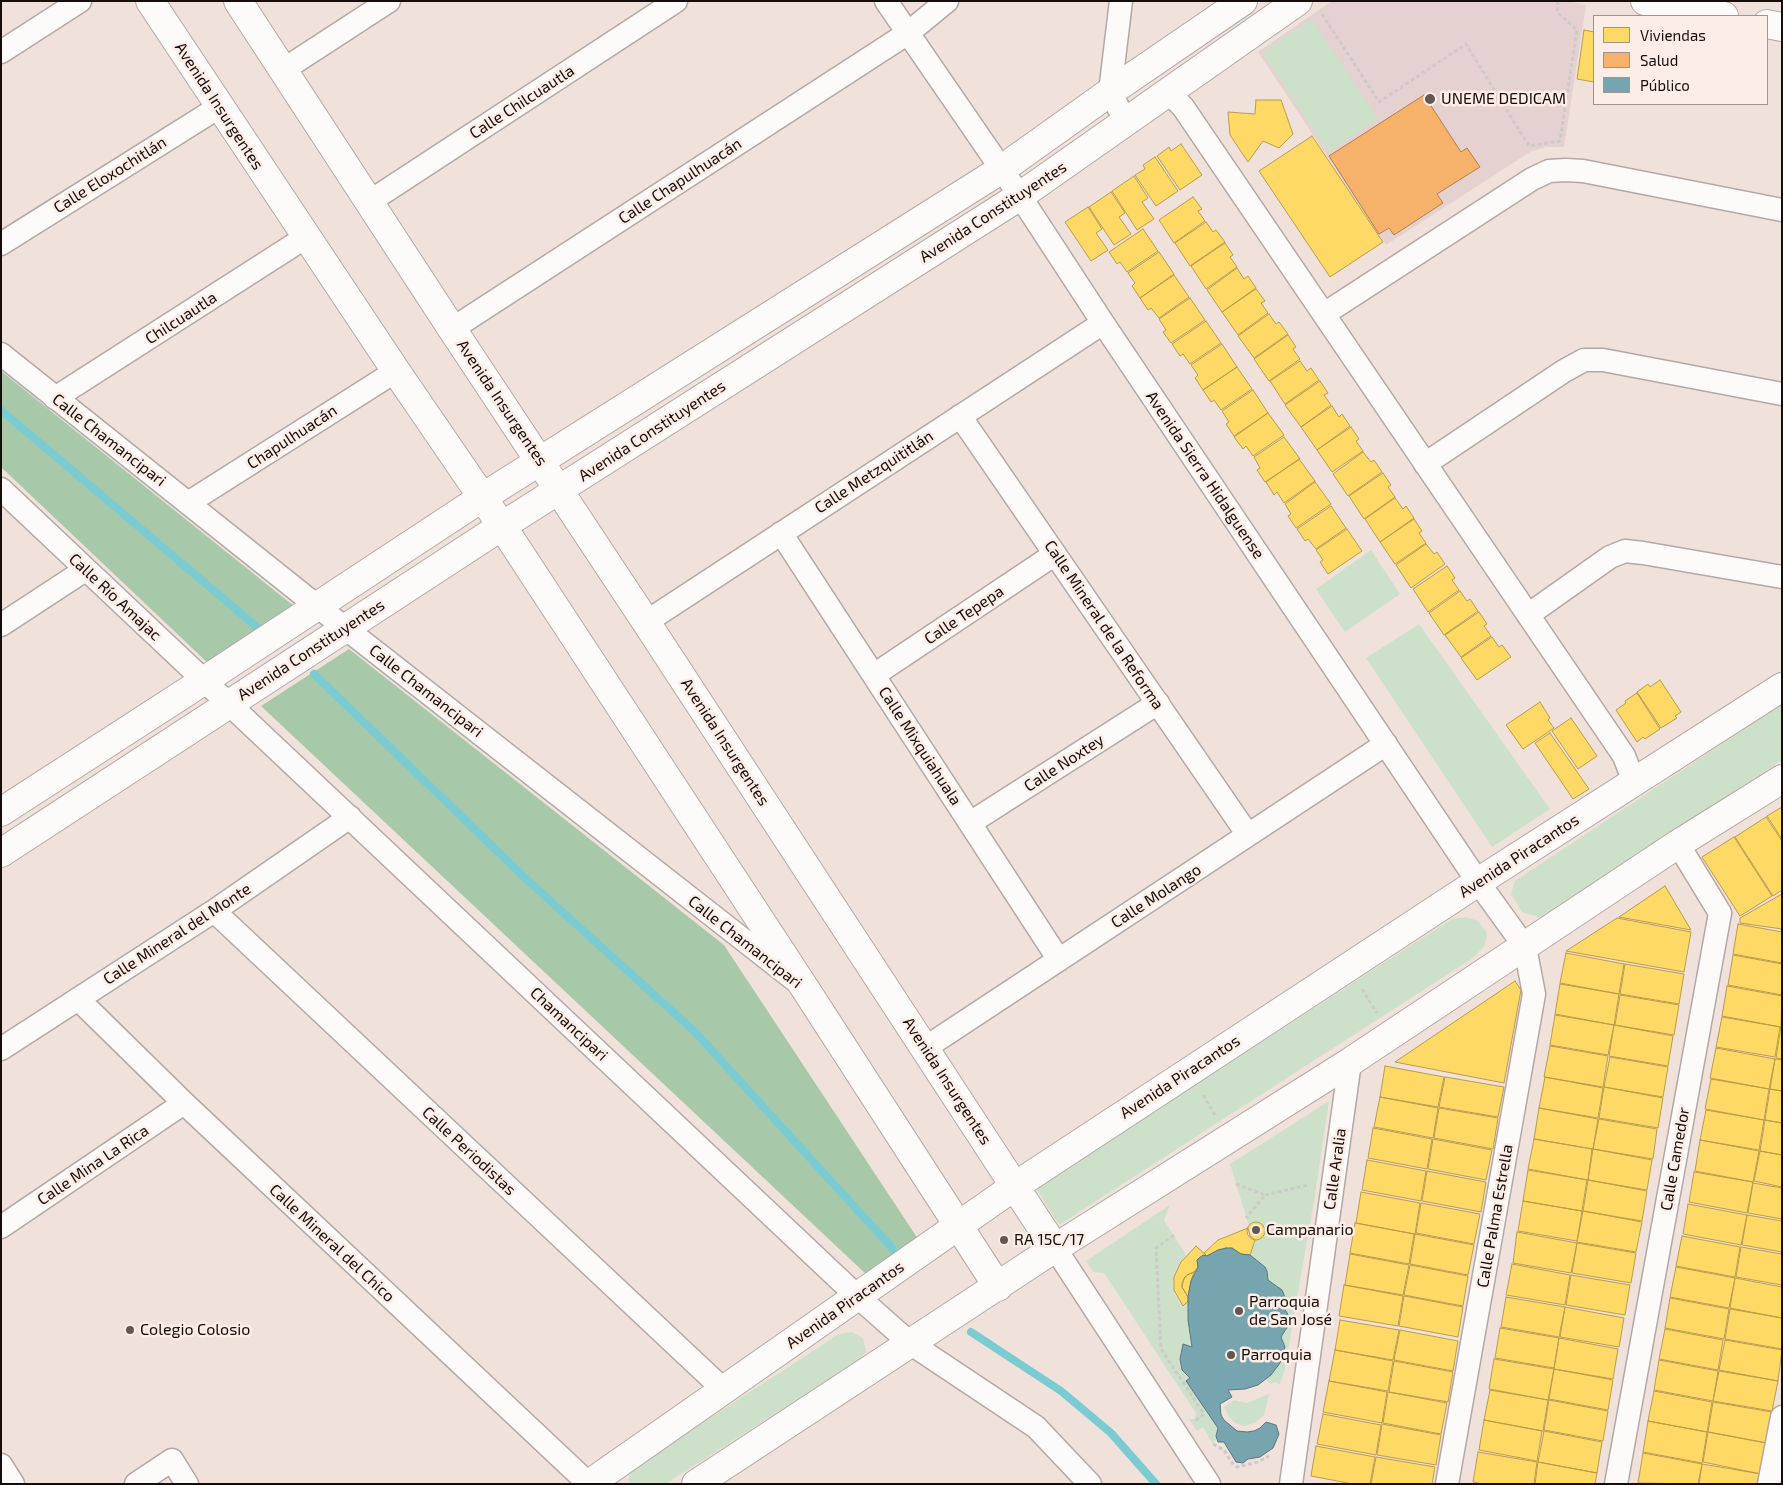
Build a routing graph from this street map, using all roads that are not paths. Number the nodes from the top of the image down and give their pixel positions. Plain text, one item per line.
1 (80, 1) edge
2 (150, 1) edge
3 (238, 1) edge
4 (388, 1) edge
5 (676, 1) edge
6 (886, 1) edge
7 (947, 1) edge
8 (1121, 1) edge
9 (1243, 1) edge
10 (1298, 1) edge
11 (1645, 1) edge
12 (1719, 15) edge
13 (1768, 24) edge
14 (1782, 27) edge
15 (908, 33) junction
16 (1, 52) edge
17 (283, 70) junction
18 (1110, 92) junction
19 (1168, 92) junction
20 (219, 106) junction
21 (1126, 122) junction
22 (1002, 169) junction
23 (1020, 196) junction
24 (369, 202) junction
25 (1782, 210) edge
26 (306, 238) junction
27 (1, 244) edge
28 (1324, 314) junction
29 (1103, 323) junction
30 (452, 329) junction
31 (1, 354) edge
32 (396, 371) junction
33 (1782, 394) edge
34 (55, 398) junction
35 (960, 416) junction
36 (540, 460) junction
37 (1425, 464) junction
38 (1, 489) edge
39 (559, 490) junction
40 (482, 497) junction
41 (188, 503) junction
42 (502, 526) junction
43 (781, 533) junction
44 (1055, 554) junction
45 (85, 570) junction
46 (1782, 577) edge
47 (317, 606) junction
48 (1528, 615) junction
49 (646, 622) junction
50 (1, 625) edge
51 (345, 628) junction
52 (874, 675) junction
53 (205, 680) junction
54 (1782, 687) edge
55 (1158, 703) junction
56 (229, 704) junction
57 (1386, 744) junction
58 (1782, 778) edge
59 (1634, 782) junction
60 (1, 812) edge
61 (350, 817) junction
62 (970, 824) junction
63 (1248, 835) junction
64 (1678, 844) junction
65 (1, 853) edge
66 (1478, 882) junction
67 (214, 911) junction
68 (1525, 947) junction
69 (1059, 960) junction
70 (806, 990) junction
71 (78, 999) junction
72 (925, 1048) junction
73 (1, 1049) edge
74 (1350, 1062) junction
75 (184, 1104) junction
76 (1015, 1186) junction
77 (958, 1225) junction
78 (1, 1227) edge
79 (1055, 1248) junction
80 (998, 1286) junction
81 (858, 1297) junction
82 (910, 1343) junction
83 (724, 1391) junction
84 (1782, 1417) edge
85 (1, 1465) edge
86 (13, 1484) edge
87 (136, 1484) edge
88 (187, 1484) edge
89 (589, 1484) edge
90 (696, 1484) edge
91 (1090, 1484) edge
92 (1209, 1484) edge
93 (1291, 1484) edge
94 (1447, 1484) edge
95 (1616, 1484) edge
96 (1769, 1484) edge

1 - 16 street
2 - 20 street, Avenida Insurgentes
3 - 17 street, Avenida Insurgentes
4 - 17 street
5 - 24 street, Calle Chilcuautla
6 - 15 street, Avenida Sierra Hidalguense
7 - 15 street, Calle Chapulhuacán
8 - 18 street
9 - 18 street, Avenida Constituyentes
10 - 19 street, Avenida Constituyentes
11 - 12 street
13 - 14 street
15 - 22 street, Avenida Sierra Hidalguense
15 - 30 street, Calle Chapulhuacán
17 - 24 street, Avenida Insurgentes
18 - 21 street
18 - 22 street, Avenida Constituyentes
19 - 21 street, Avenida Constituyentes
19 - 28 street
20 - 26 street, Avenida Insurgentes
20 - 27 street, Calle Eloxochitlán
21 - 23 street, Avenida Constituyentes
22 - 23 street, Avenida Sierra Hidalguense
22 - 36 street, Avenida Constituyentes
23 - 29 street, Avenida Sierra Hidalguense
23 - 39 street, Avenida Constituyentes
24 - 30 street, Avenida Insurgentes
25 - 28 street
26 - 32 street, Avenida Insurgentes
26 - 34 street, Chilcuautla
28 - 37 street
29 - 35 street, Calle Metzquititlán
29 - 57 street, Avenida Sierra Hidalguense
30 - 36 street, Avenida Insurgentes
31 - 34 street, Calle Chamancipari
32 - 40 street, Avenida Insurgentes
32 - 41 street, Chapulhuacán
33 - 37 street
34 - 41 street, Calle Chamancipari
35 - 43 street, Calle Metzquititlán
35 - 44 street, Calle Mineral de la Reforma
36 - 39 street, Avenida Insurgentes
36 - 40 street, Avenida Constituyentes
37 - 48 street
38 - 45 street, Calle Río Amajac
39 - 42 street, Avenida Constituyentes
39 - 49 street, Avenida Insurgentes
40 - 42 street, Avenida Insurgentes
40 - 47 street, Avenida Constituyentes
41 - 47 street, Calle Chamancipari
42 - 51 street, Avenida Constituyentes
42 - 70 street, Avenida Insurgentes
43 - 49 street, Calle Metzquititlán
43 - 52 street, Calle Mixquiahuala
44 - 52 street, Calle Tepepa
44 - 55 street, Calle Mineral de la Reforma
45 - 50 street
45 - 53 street, Calle Río Amajac
46 - 48 street
47 - 51 street, Calle Chamancipari
47 - 53 street, Avenida Constituyentes
48 - 59 street
49 - 72 street, Avenida Insurgentes
51 - 56 street, Avenida Constituyentes
51 - 70 street, Calle Chamancipari
52 - 62 street, Calle Mixquiahuala
53 - 56 street, Calle Río Amajac
53 - 60 street, Avenida Constituyentes
54 - 59 street, Avenida Piracantos
55 - 62 street, Calle Noxtey
55 - 63 street, Calle Mineral de la Reforma
56 - 61 street, Chamancipari
56 - 65 street, Avenida Constituyentes
57 - 63 street, Calle Molango
57 - 66 street, Avenida Sierra Hidalguense
58 - 64 street
59 - 66 street, Avenida Piracantos
61 - 67 street, Calle Mineral del Monte
61 - 81 street, Chamancipari
62 - 69 street, Calle Mixquiahuala
63 - 69 street, Calle Molango
64 - 68 street
64 - 95 street, Calle Camedor
66 - 68 street, Avenida Sierra Hidalguense
66 - 76 street, Avenida Piracantos
67 - 71 street, Calle Mineral del Monte
67 - 83 street, Calle Periodistas
68 - 74 street
68 - 94 street, Calle Palma Estrella
69 - 72 street, Calle Molango
70 - 77 street, Avenida Insurgentes
71 - 73 street, Calle Mineral del Monte
71 - 75 street, Calle Mineral del Chico
72 - 76 street, Avenida Insurgentes
74 - 79 street
74 - 93 street, Calle Aralia
75 - 78 street, Calle Mina La Rica
75 - 89 street, Calle Mineral del Chico
76 - 77 street, Avenida Piracantos
76 - 79 street, Avenida Insurgentes
77 - 80 street, Avenida Insurgentes
77 - 81 street, Avenida Piracantos
79 - 80 street
79 - 92 street, Avenida Insurgentes
80 - 82 street
81 - 82 street, Chamancipari
81 - 83 street, Avenida Piracantos
82 - 90 street
82 - 91 street
83 - 89 street, Avenida Piracantos
84 - 96 street
85 - 86 street
87 - 88 street

